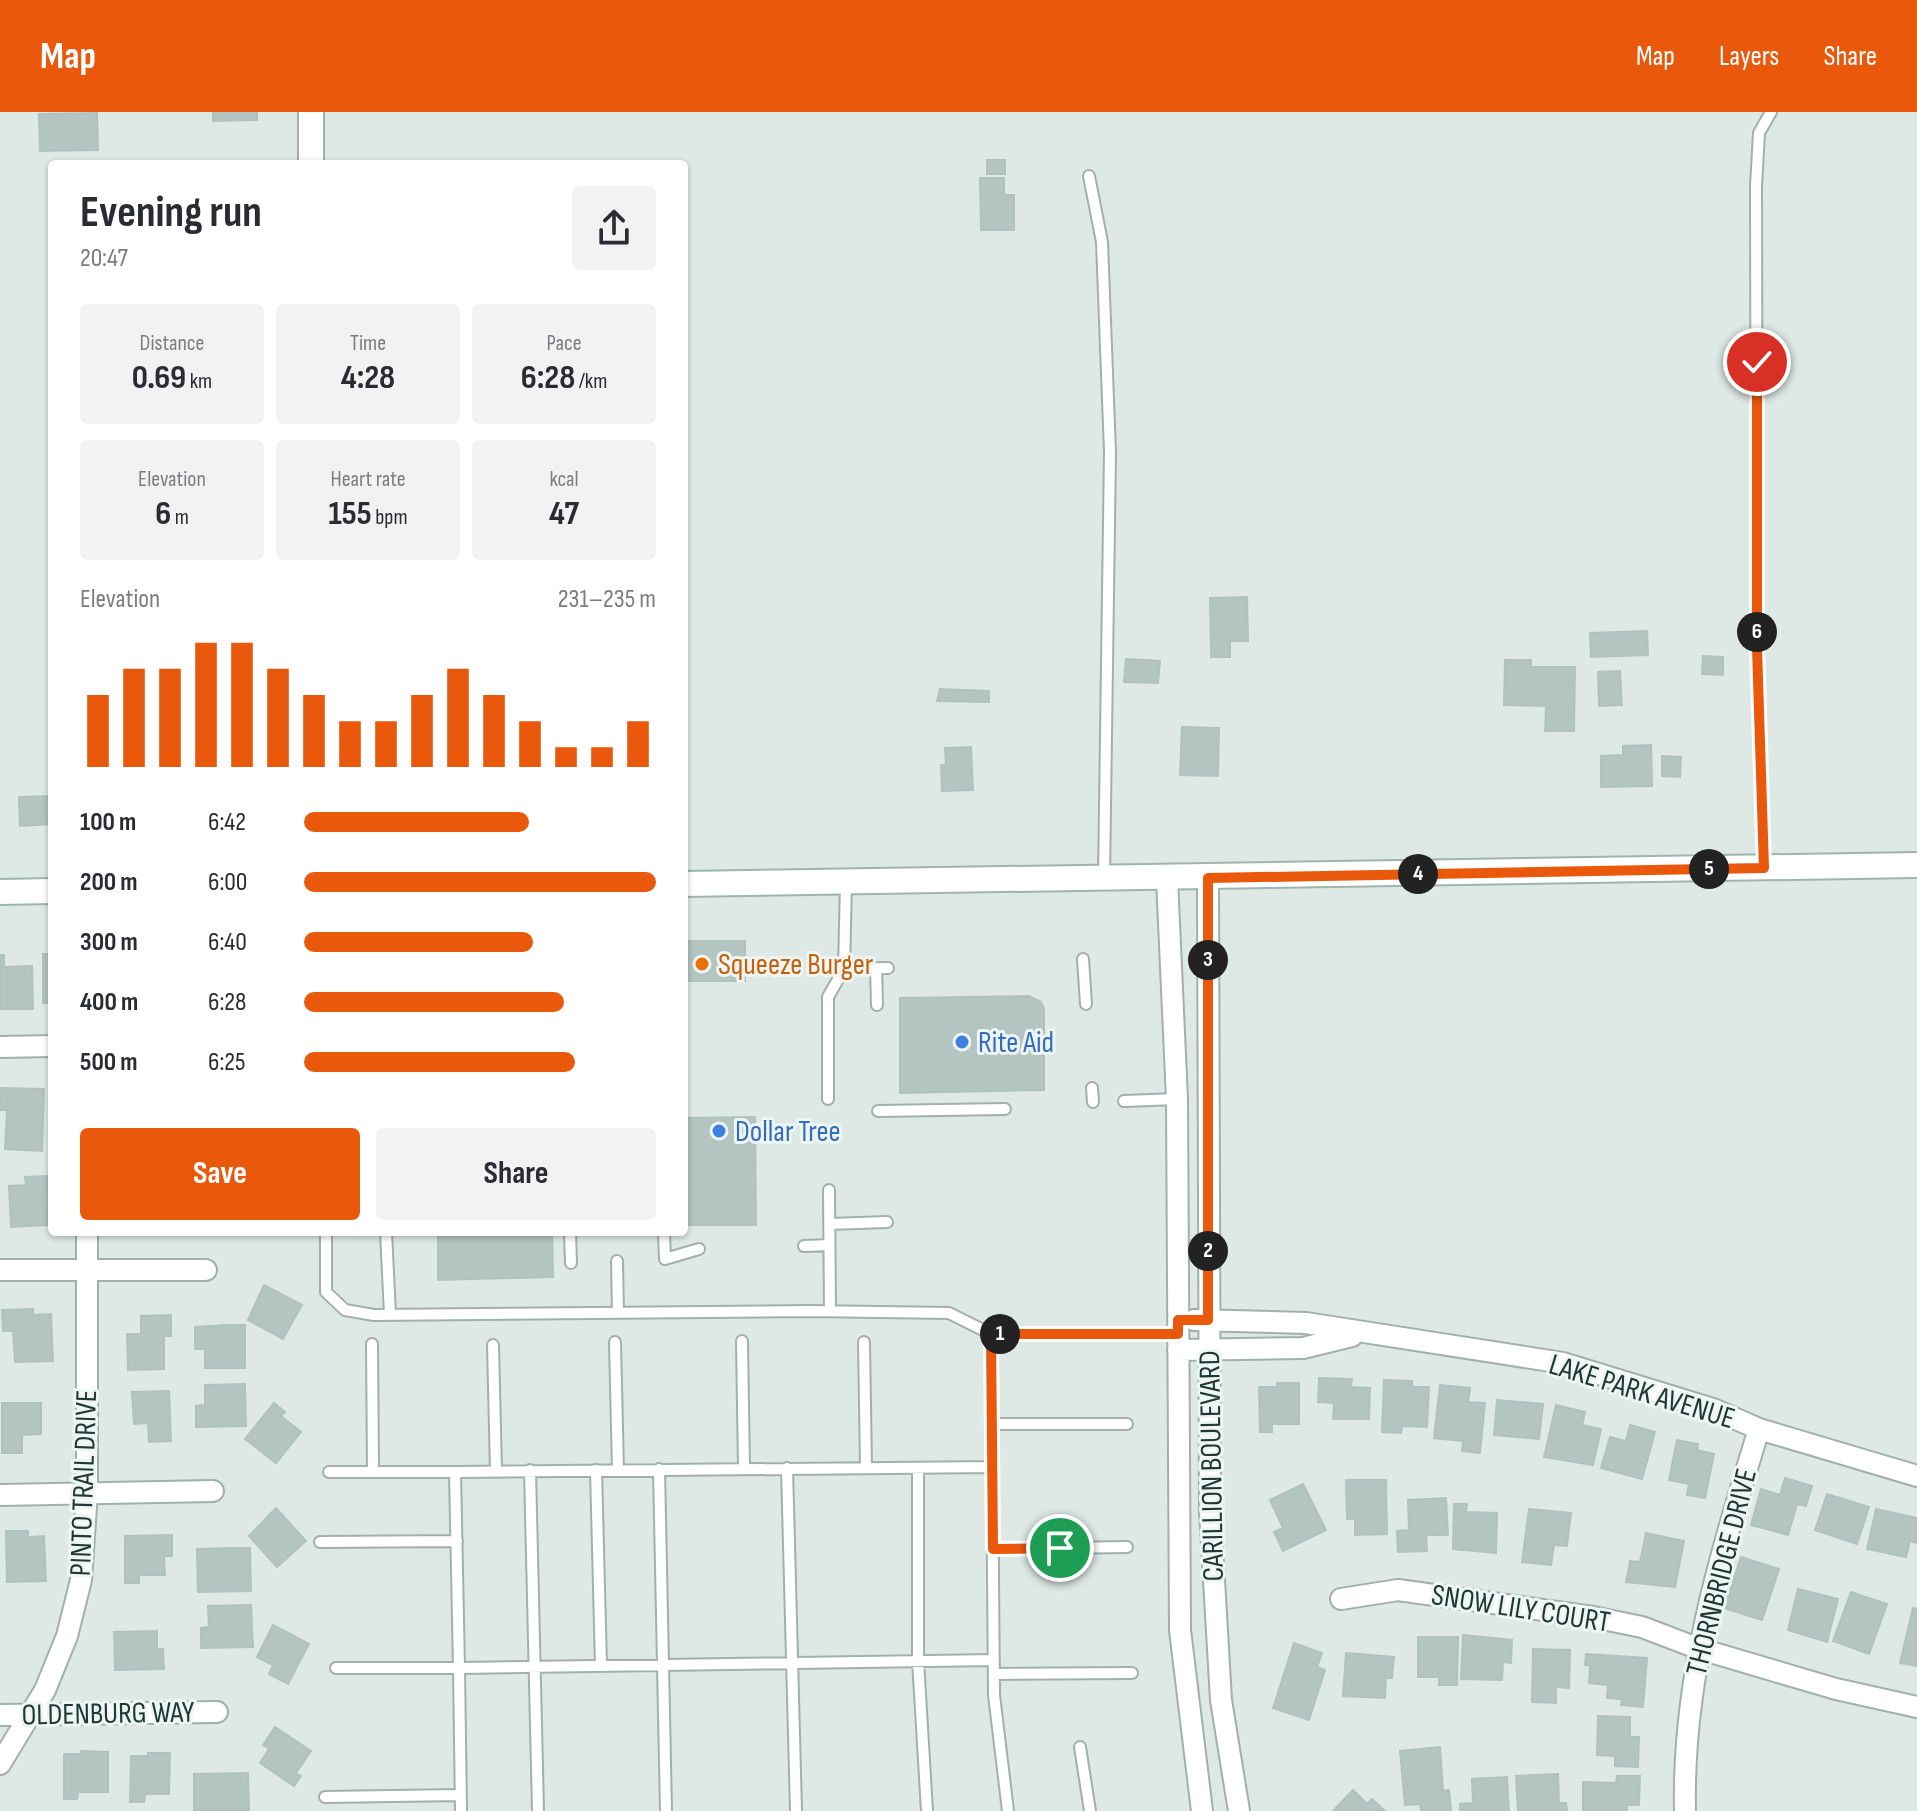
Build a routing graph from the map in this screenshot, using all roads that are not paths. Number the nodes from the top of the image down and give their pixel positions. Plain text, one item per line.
1 (311, 112) edge
2 (1771, 112) edge
3 (311, 160) edge
4 (1089, 176) dead end
5 (1917, 865) edge
6 (1764, 868) junction
7 (1208, 878) junction
8 (1167, 879) junction
9 (1104, 880) junction
10 (846, 882) junction
11 (688, 884) edge
12 (48, 891) edge
13 (0, 892) edge
14 (1083, 959) dead end
15 (844, 969) junction
16 (1086, 1004) dead end
17 (877, 1005) dead end
18 (815, 1016) dead end
19 (828, 1016) junction
20 (48, 1046) edge
21 (0, 1047) edge
22 (815, 1073) dead end
23 (828, 1073) junction
24 (1092, 1088) dead end
25 (828, 1099) dead end
26 (1177, 1099) junction
27 (1124, 1101) dead end
28 (1093, 1102) dead end
29 (1005, 1109) dead end
30 (878, 1111) dead end
31 (829, 1190) dead end
32 (887, 1222) dead end
33 (829, 1224) junction
34 (87, 1236) edge
35 (326, 1236) edge
36 (386, 1236) edge
37 (570, 1236) edge
38 (664, 1236) edge
39 (829, 1245) junction
40 (804, 1246) dead end
41 (699, 1249) dead end
42 (617, 1261) dead end
43 (571, 1263) dead end
44 (0, 1270) edge
45 (87, 1270) junction
46 (206, 1270) dead end
47 (830, 1311) junction
48 (618, 1313) junction
49 (390, 1315) junction
50 (1208, 1320) junction
51 (991, 1334) junction
52 (1360, 1334) junction
53 (1178, 1335) junction
54 (742, 1341) dead end
55 (615, 1342) dead end
56 (864, 1342) dead end
57 (372, 1344) dead end
58 (493, 1345) dead end
59 (1208, 1350) junction
60 (992, 1424) junction
61 (1127, 1424) dead end
62 (1759, 1429) junction
63 (992, 1467) junction
64 (787, 1468) junction
65 (866, 1468) junction
66 (918, 1468) junction
67 (659, 1469) junction
68 (744, 1469) junction
69 (530, 1470) junction
70 (596, 1470) junction
71 (618, 1470) junction
72 (496, 1471) junction
73 (329, 1472) dead end
74 (373, 1472) junction
75 (455, 1472) junction
76 (1917, 1476) edge
77 (213, 1491) dead end
78 (87, 1492) junction
79 (0, 1495) edge
80 (457, 1541) junction
81 (320, 1542) dead end
82 (1127, 1547) dead end
83 (993, 1549) junction
84 (1341, 1599) dead end
85 (1697, 1648) junction
86 (918, 1660) junction
87 (994, 1660) junction
88 (791, 1661) junction
89 (664, 1664) junction
90 (601, 1666) junction
91 (536, 1667) junction
92 (336, 1668) dead end
93 (459, 1668) junction
94 (1132, 1673) dead end
95 (994, 1674) junction
96 (1917, 1707) edge
97 (217, 1712) dead end
98 (32, 1714) junction
99 (0, 1715) edge
100 (1080, 1747) dead end
101 (0, 1764) edge
102 (460, 1795) junction
103 (325, 1797) dead end
104 (461, 1811) edge
105 (538, 1811) edge
106 (666, 1811) edge
107 (796, 1811) edge
108 (927, 1811) edge
109 (1008, 1811) edge
110 (1090, 1811) edge
111 (1202, 1811) edge
112 (1239, 1811) edge
113 (1685, 1811) edge

1 - 3 main road
2 - 6 lane
4 - 9 lane
5 - 6 main road
6 - 7 main road
7 - 8 main road
7 - 50 street, CARILLION BOULEVARD
8 - 9 main road
8 - 26 street, CARILLION BOULEVARD
9 - 10 main road
10 - 11 main road
10 - 15 lane
12 - 13 main road
14 - 16 lane
15 - 17 lane
15 - 19 lane
18 - 19 lane
19 - 23 lane
20 - 21 street
22 - 23 lane
23 - 25 lane
24 - 28 lane
26 - 27 lane
26 - 53 street, CARILLION BOULEVARD
29 - 30 lane
31 - 33 lane
32 - 33 lane
33 - 39 lane
34 - 45 street, PINTO TRAIL DRIVE
35 - 49 lane
36 - 49 lane
37 - 43 lane
38 - 41 lane
39 - 40 lane
39 - 47 lane
42 - 48 lane
44 - 45 street
45 - 46 street
45 - 78 street, PINTO TRAIL DRIVE
47 - 48 lane
47 - 51 lane
48 - 49 lane
50 - 52 street, LAKE PARK AVENUE
50 - 53 street, LAKE PARK AVENUE
50 - 59 street, CARILLION BOULEVARD
51 - 53 lane
51 - 60 lane
52 - 59 street, LAKE PARK AVENUE
52 - 62 street, LAKE PARK AVENUE
53 - 59 street, LAKE PARK AVENUE
53 - 111 street, CARILLION BOULEVARD
54 - 68 lane
55 - 71 lane
56 - 65 lane
57 - 74 lane
58 - 72 lane
59 - 112 street, CARILLION BOULEVARD
60 - 61 lane
60 - 63 lane
62 - 76 street, LAKE PARK AVENUE
62 - 85 street, THORNBRIDGE DRIVE
63 - 66 lane
63 - 83 lane
64 - 65 lane
64 - 68 lane
64 - 88 lane
65 - 66 lane
66 - 86 lane
67 - 68 lane
67 - 71 lane
67 - 89 lane
69 - 70 lane
69 - 72 lane
69 - 91 lane
70 - 71 lane
70 - 90 lane
72 - 75 lane
73 - 74 lane
74 - 75 lane
75 - 80 lane
77 - 78 street
78 - 79 street
78 - 98 street, PINTO TRAIL DRIVE
80 - 81 lane
80 - 93 lane
82 - 83 lane
83 - 87 lane
84 - 85 street, SNOW LILY COURT
85 - 96 street, SNOW LILY COURT
85 - 113 street, THORNBRIDGE DRIVE
86 - 87 lane
86 - 88 lane
86 - 108 lane
87 - 95 lane
88 - 89 lane
88 - 107 lane
89 - 90 lane
89 - 106 lane
90 - 91 lane
91 - 93 lane
91 - 105 lane
92 - 93 lane
93 - 102 lane
94 - 95 lane
95 - 109 lane
97 - 98 street, OLDENBURG WAY
98 - 99 street, OLDENBURG WAY
98 - 101 street, PINTO TRAIL DRIVE
100 - 110 lane
102 - 103 lane
102 - 104 lane

